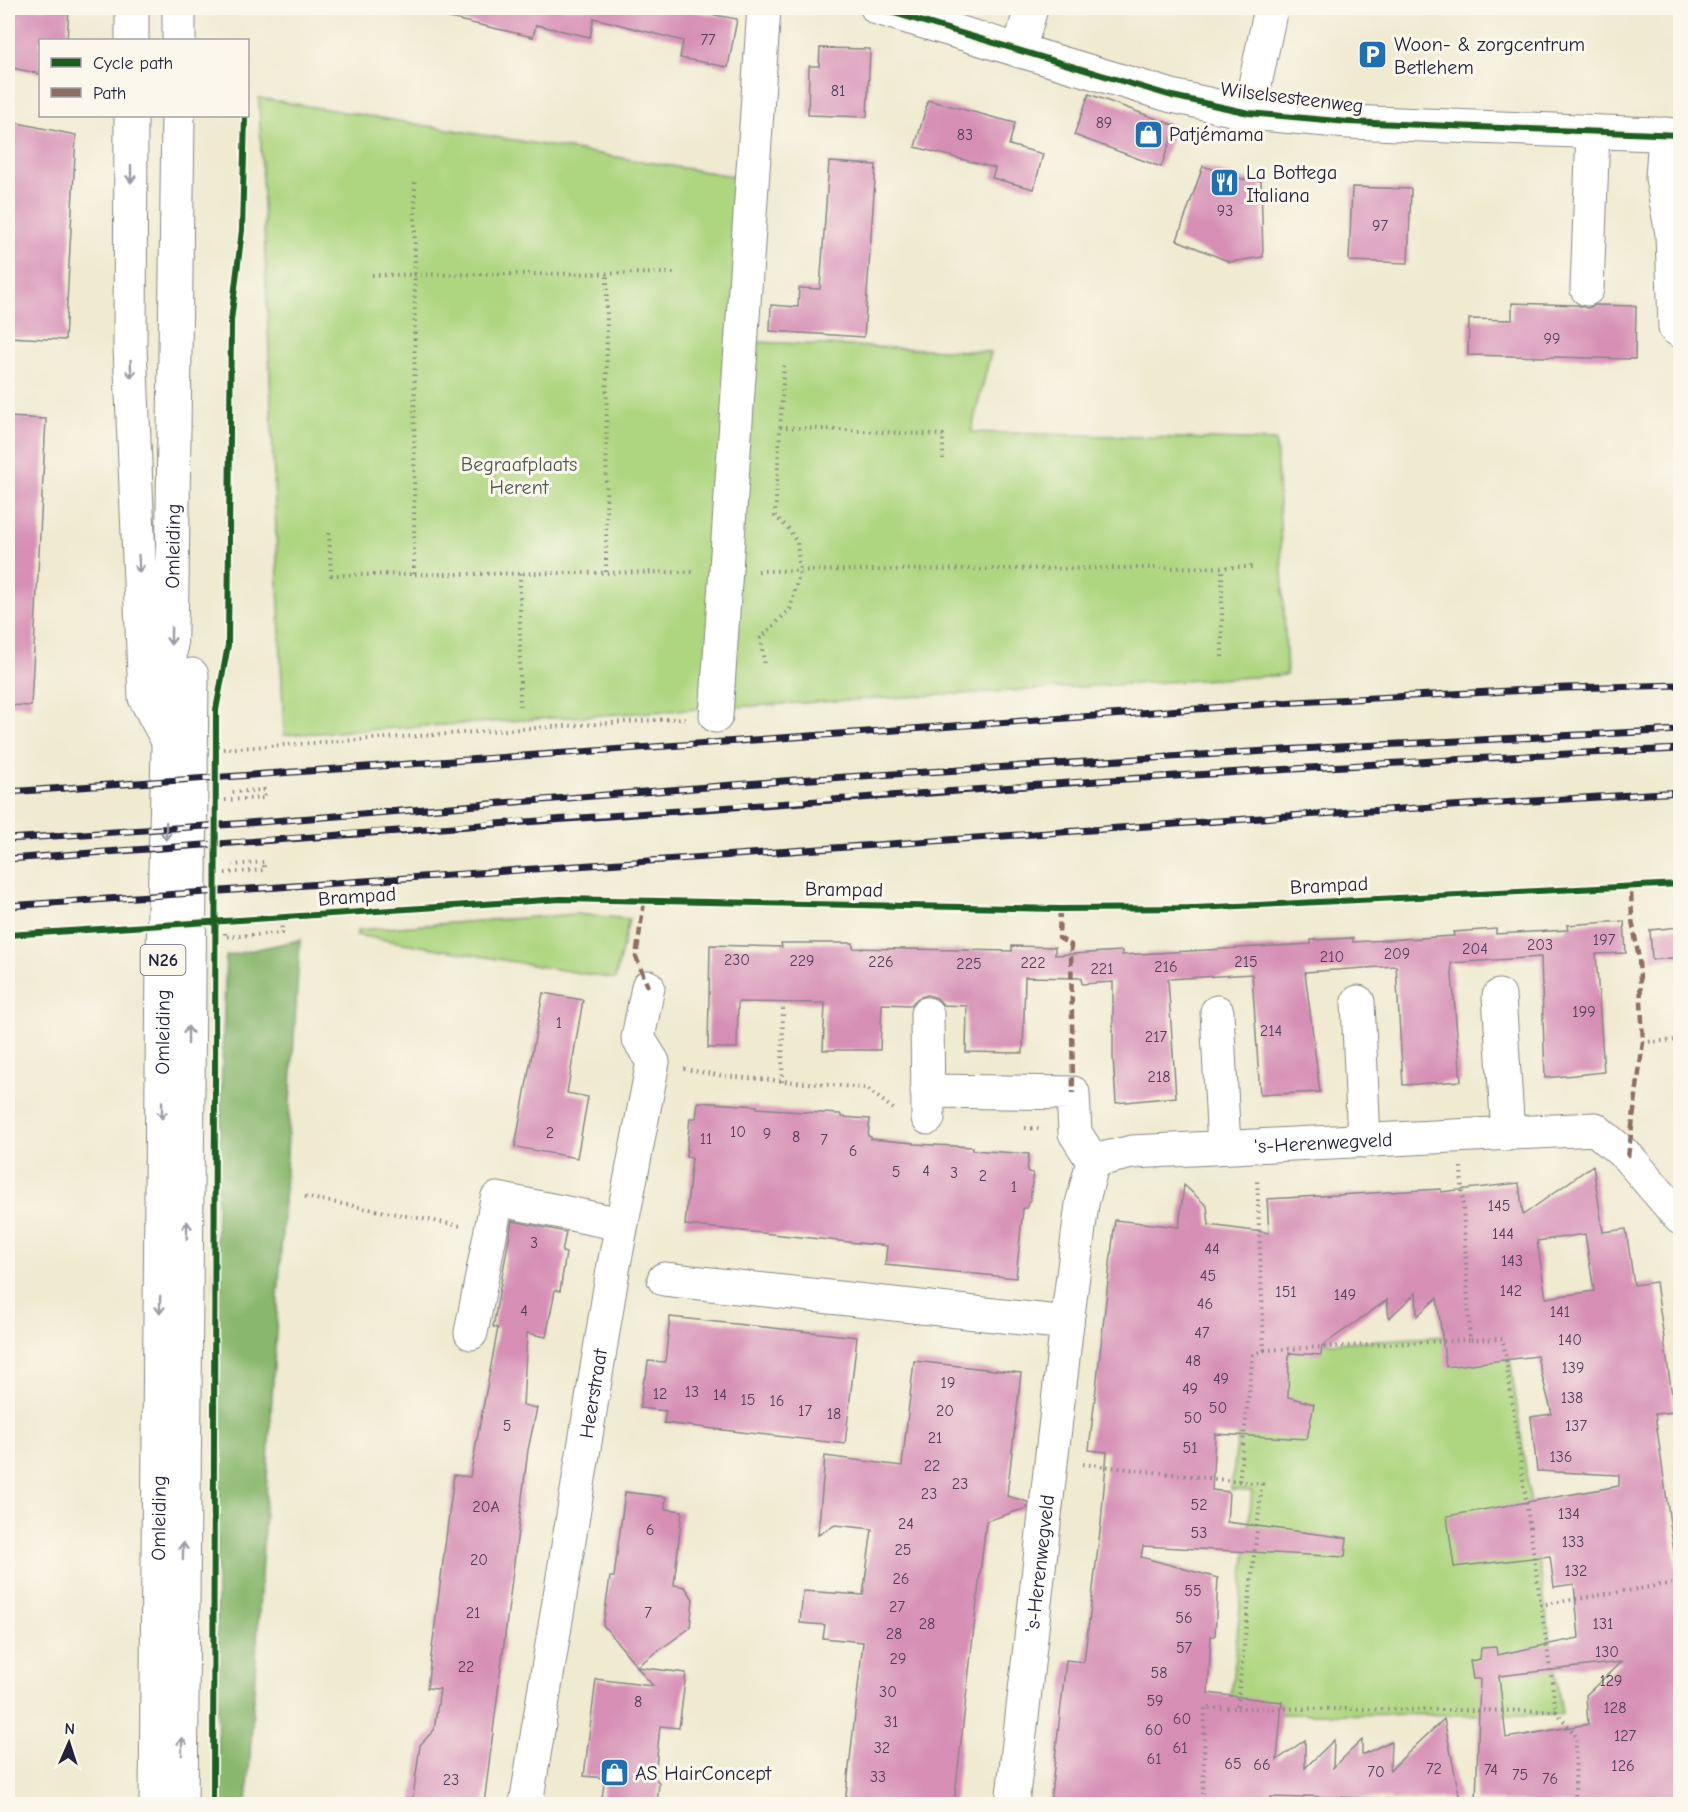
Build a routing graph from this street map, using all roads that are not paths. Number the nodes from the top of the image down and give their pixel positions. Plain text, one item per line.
1 (132, 8) edge
2 (179, 8) edge
3 (196, 8) edge
4 (764, 8) edge
5 (877, 8) edge
6 (1031, 8) edge
7 (1270, 8) edge
8 (132, 39) edge
9 (179, 39) edge
10 (196, 39) edge
11 (1019, 51) junction
12 (1249, 113) junction
13 (131, 117) edge
14 (178, 117) edge
15 (195, 117) edge
16 (1593, 132) junction
17 (1673, 134) edge
18 (1676, 234) edge
19 (1587, 289) dead end
20 (1680, 331) edge
21 (716, 716) road end
22 (168, 741) junction
23 (648, 987) dead end
24 (1499, 996) dead end
25 (1358, 1002) dead end
26 (1217, 1012) dead end
27 (927, 1014) dead end
28 (1509, 1134) junction
29 (1364, 1141) junction
30 (1224, 1147) junction
31 (1093, 1161) junction
32 (1680, 1218) edge
33 (621, 1224) junction
34 (664, 1279) dead end
35 (1067, 1323) junction
36 (471, 1334) dead end
37 (156, 1804) edge
38 (181, 1804) edge
39 (526, 1804) edge
40 (1012, 1804) edge

1 - 8 main road
2 - 9 main road
3 - 10 main road
4 - 21 main road
5 - 11 main road, Wilselsesteenweg
6 - 11 main road
7 - 12 main road
11 - 12 main road, Wilselsesteenweg
12 - 16 main road, Wilselsesteenweg
13 -> 22 main road
14 -> 22 main road, Omleiding / N26
38 -> 15 main road, Omleiding / N26
16 - 17 main road, Wilselsesteenweg
16 - 19 main road
17 - 18 main road
18 - 20 main road
22 -> 37 main road, Omleiding / N26
23 - 33 main road, Heerstraat
24 - 28 main road
25 - 29 main road
26 - 30 main road
27 - 31 main road
28 - 29 main road, 's-Herenwegveld
28 - 32 main road, 's-Herenwegveld
29 - 30 main road, 's-Herenwegveld
30 - 31 main road, 's-Herenwegveld
31 - 35 main road, 's-Herenwegveld
33 - 36 main road
33 - 39 main road, Heerstraat
34 - 35 main road
35 - 40 main road, 's-Herenwegveld

